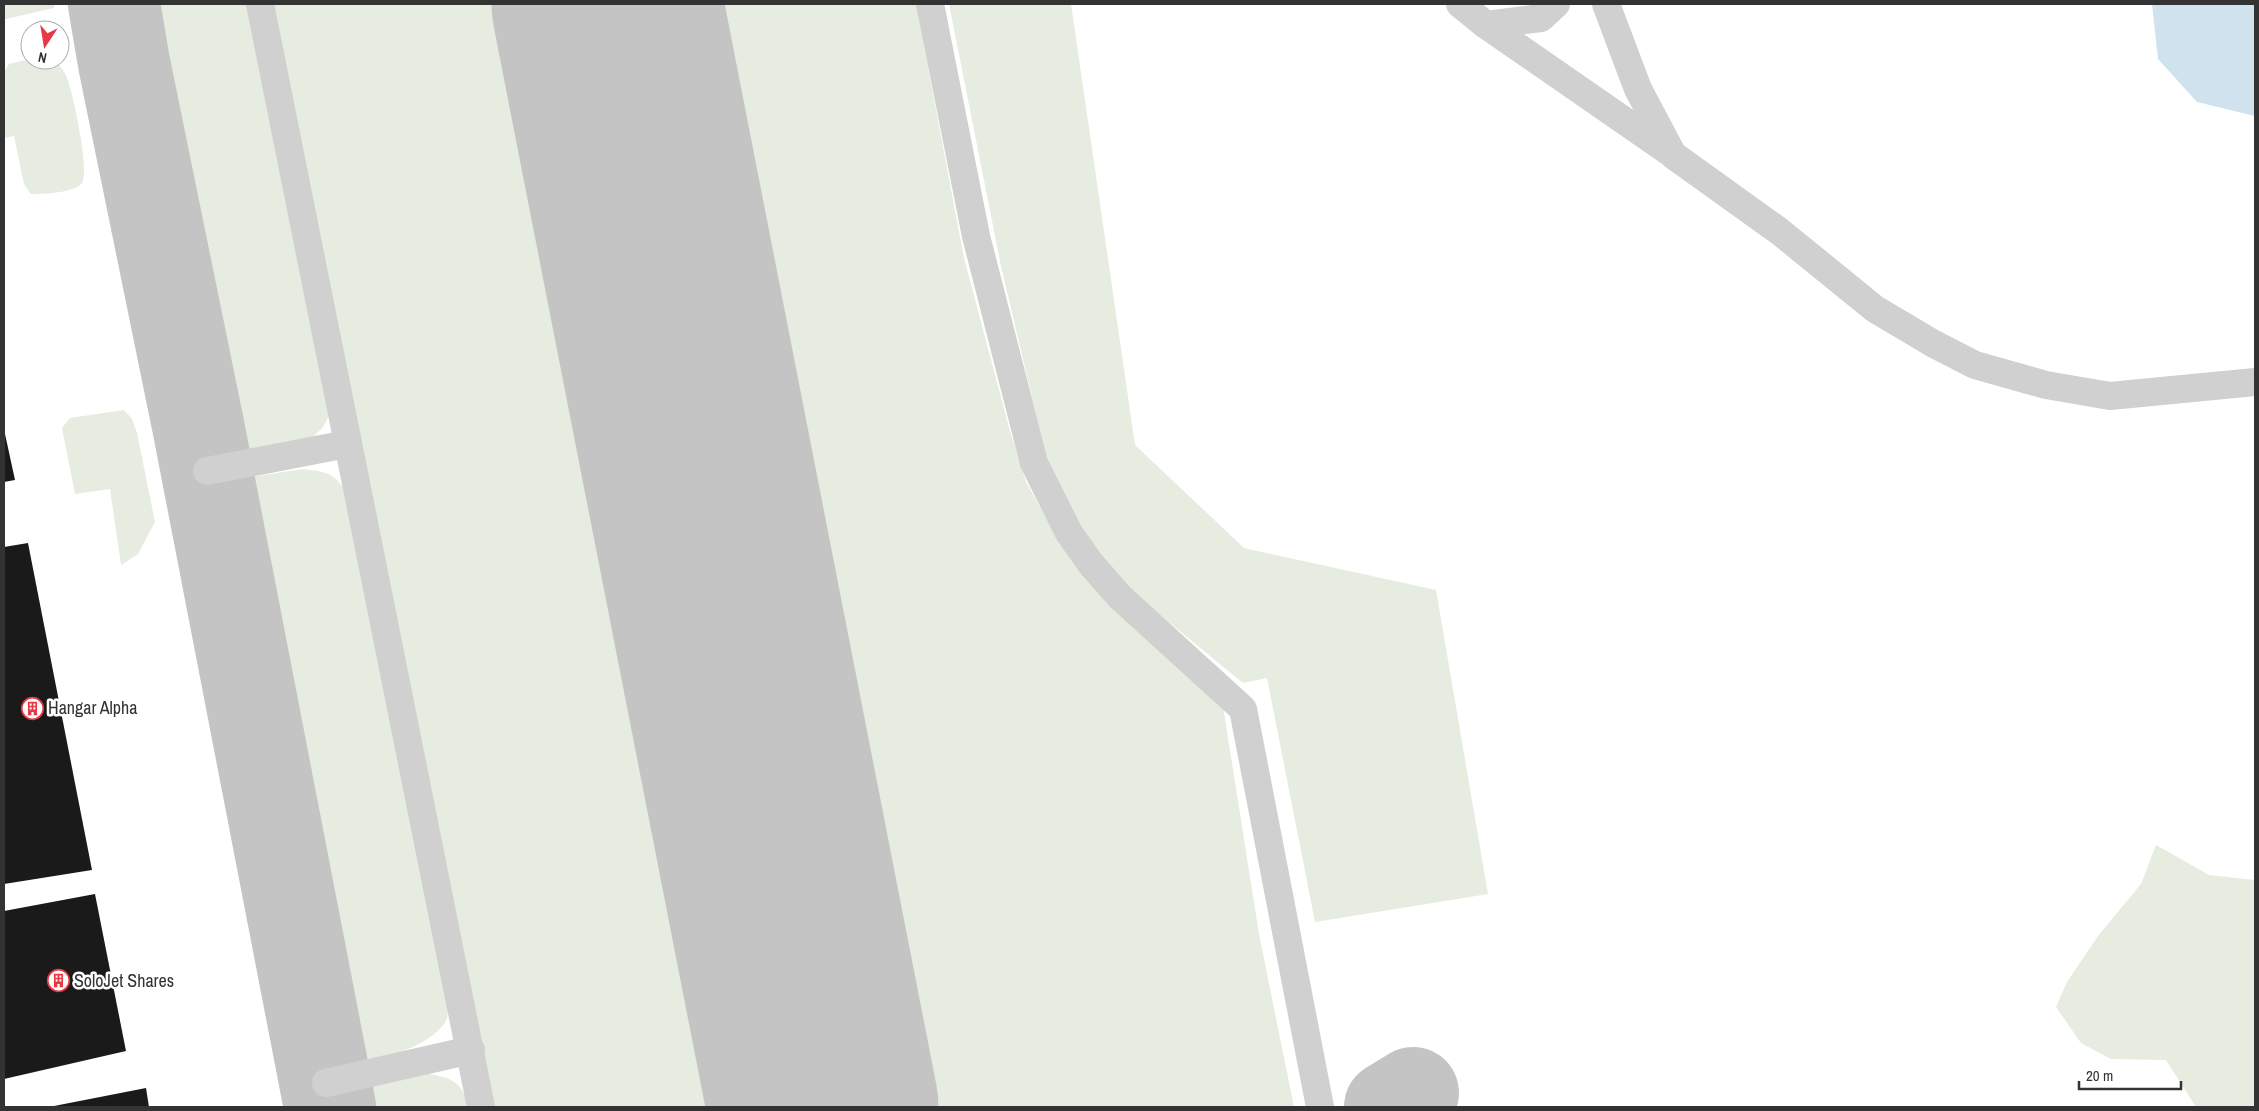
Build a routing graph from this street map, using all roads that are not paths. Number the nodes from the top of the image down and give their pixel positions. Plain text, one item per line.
1 (260, 4) edge
2 (930, 4) edge
3 (1460, 4) edge
4 (1556, 4) edge
5 (1606, 4) edge
6 (1486, 25) junction
7 (1673, 155) junction
8 (2255, 382) edge
9 (347, 444) junction
10 (207, 471) dead end
11 (471, 1050) junction
12 (326, 1083) dead end
13 (481, 1107) edge
14 (1320, 1107) edge

1 - 9 street
2 - 14 street
3 - 6 street
4 - 6 street
5 - 7 street
6 - 7 street
7 - 8 street
9 - 10 street
9 - 11 street
11 - 12 street
11 - 13 street

